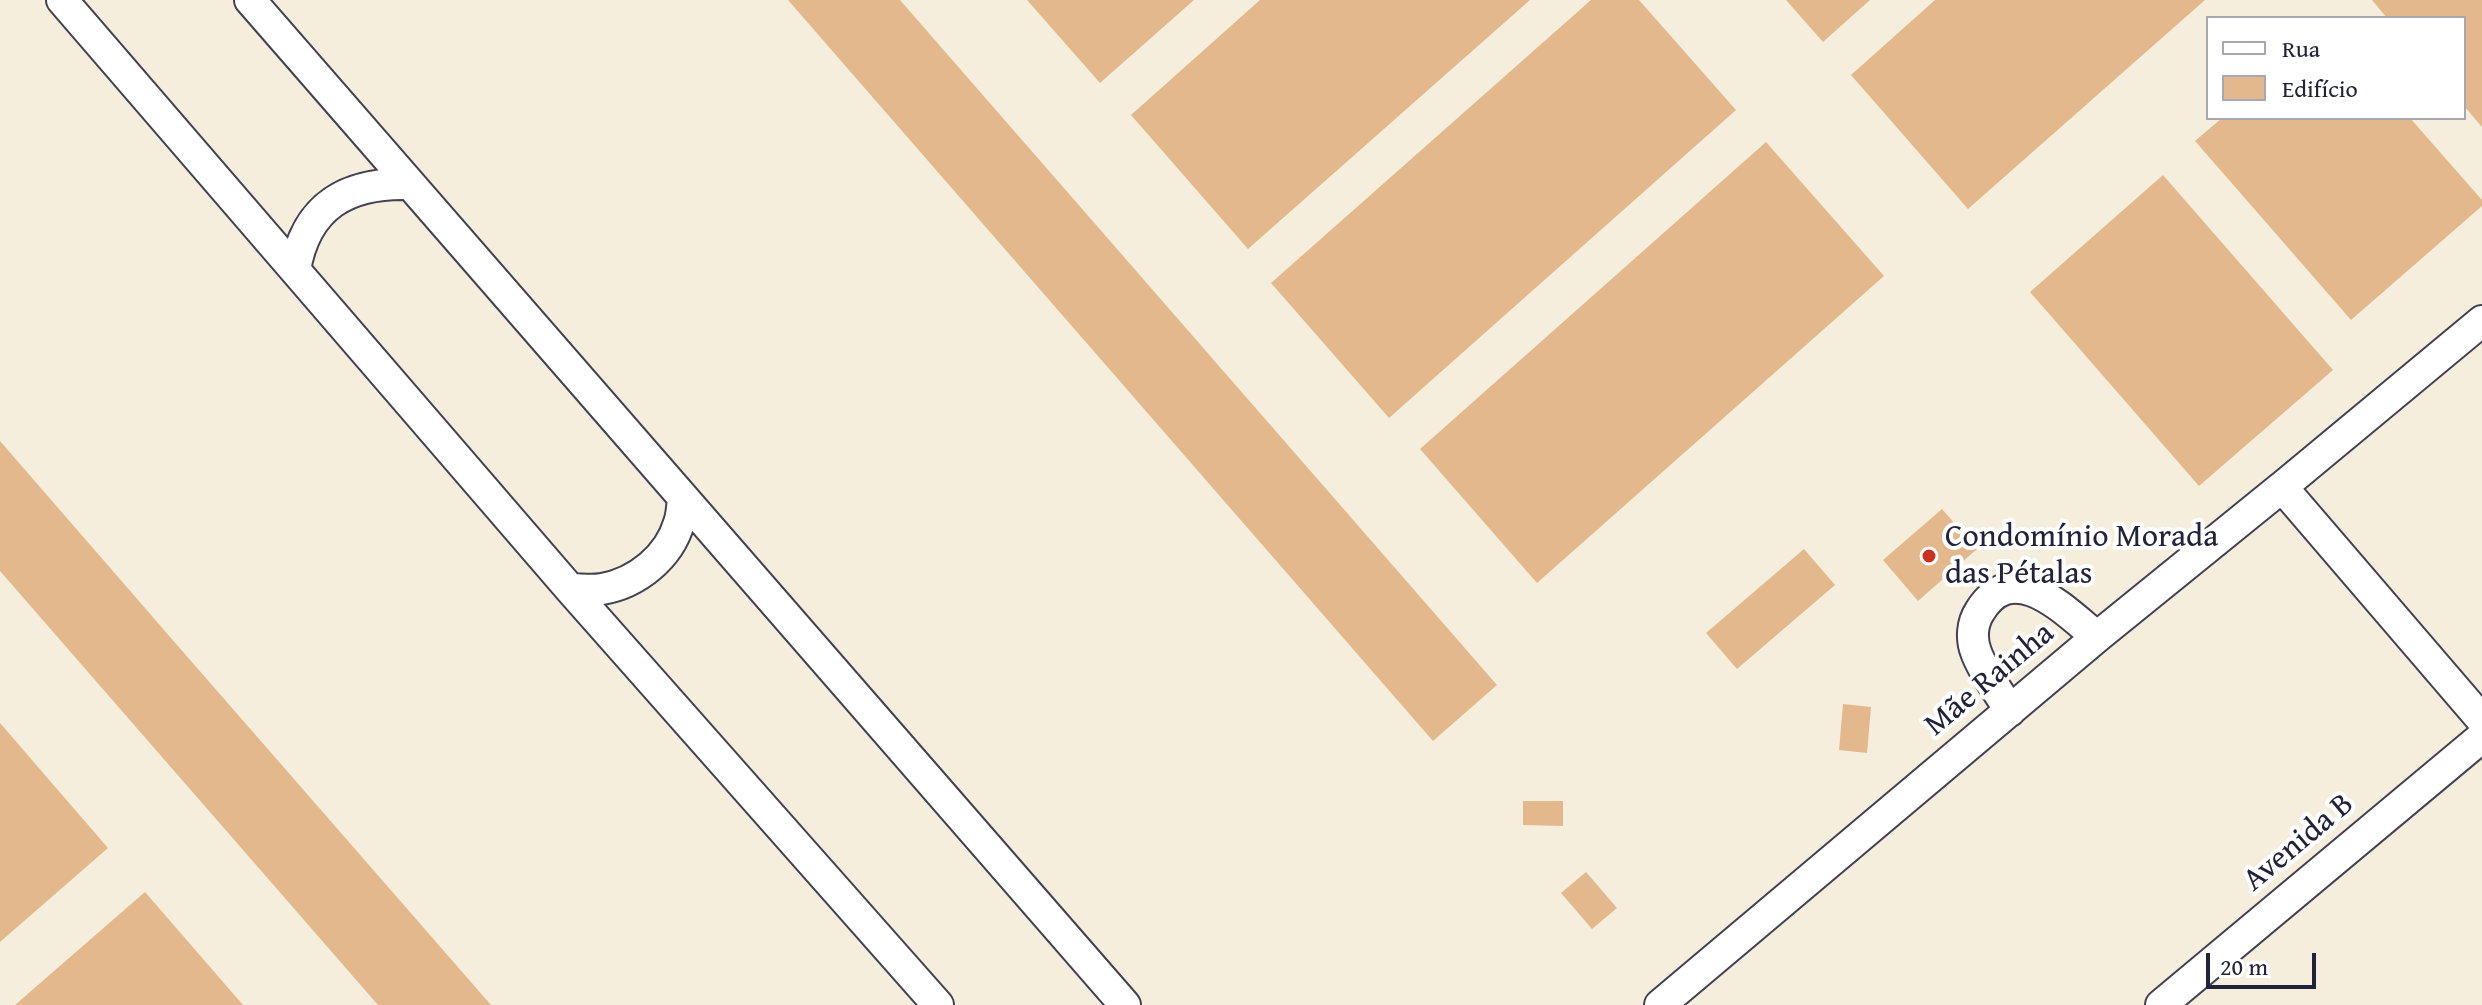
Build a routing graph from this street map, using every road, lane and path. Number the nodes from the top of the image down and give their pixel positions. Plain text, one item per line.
1 (62, 0) edge
2 (250, 0) edge
3 (410, 184) junction
4 (295, 270) junction
5 (2482, 321) edge
6 (2282, 487) junction
7 (683, 498) junction
8 (570, 589) junction
9 (2097, 637) junction
10 (2010, 711) junction
11 (2482, 720) edge
12 (2482, 737) edge
13 (938, 1005) edge
14 (1125, 1005) edge
15 (1660, 1005) edge
16 (2161, 1005) edge

1 - 4 street
2 - 3 street
3 - 4 street
3 - 7 street
4 - 8 street
5 - 6 street, Mãe Rainha
6 - 9 street, Mãe Rainha
6 - 11 street
7 - 8 street
7 - 14 street
8 - 13 street
9 - 10 street, Mãe Rainha
9 - 10 street
10 - 15 street, Mãe Rainha
12 - 16 street, Avenida B

